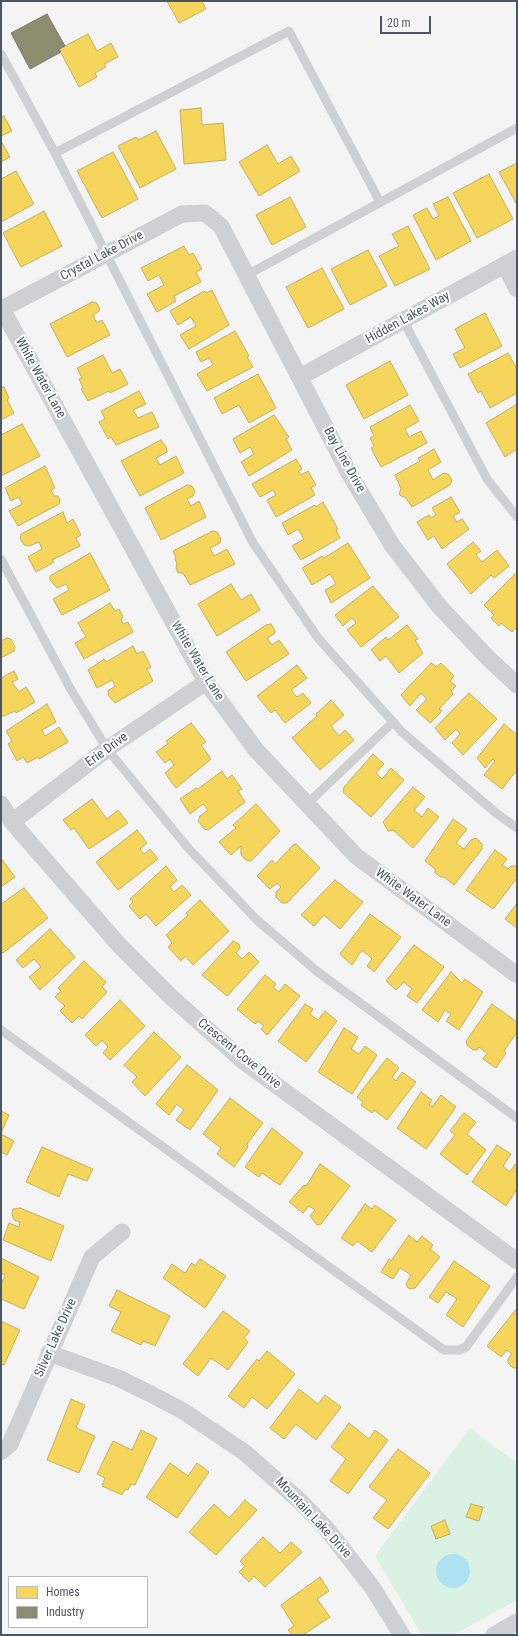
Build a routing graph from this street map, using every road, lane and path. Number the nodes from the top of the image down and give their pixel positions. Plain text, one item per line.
1 (1, 54) edge
2 (517, 128) edge
3 (55, 153) junction
4 (380, 202) junction
5 (205, 213) joint
6 (106, 254) junction
7 (511, 262) edge
8 (246, 275) junction
9 (517, 289) edge
10 (1, 308) edge
11 (403, 320) junction
12 (300, 377) junction
13 (517, 517) edge
14 (1, 559) edge
15 (206, 682) junction
16 (517, 685) edge
17 (393, 722) junction
18 (107, 750) junction
19 (1, 804) edge
20 (307, 804) junction
21 (12, 822) junction
22 (517, 828) edge
23 (517, 974) edge
24 (1, 1030) edge
25 (517, 1118) edge
26 (122, 1232) dead end
27 (517, 1261) edge
28 (517, 1277) edge
29 (49, 1353) junction
30 (1, 1452) edge
31 (517, 1622) edge
32 (402, 1635) edge
33 (494, 1635) edge

1 - 3 lane
2 - 4 lane
3 - 4 lane
3 - 6 lane
4 - 8 lane
5 - 6 street, Crystal Lake Drive
5 - 8 street, Bay Line Drive
6 - 10 street, Crystal Lake Drive
6 - 17 lane
7 - 9 street
7 - 11 street, Hidden Lakes Way
8 - 12 street, Bay Line Drive
10 - 15 street, White Water Lane
11 - 12 street, Hidden Lakes Way
11 - 13 lane
12 - 16 street, Bay Line Drive
14 - 18 lane
15 - 18 street, Erie Drive
15 - 20 street, White Water Lane
17 - 20 lane
17 - 22 lane
18 - 21 street, Erie Drive
18 - 25 lane
19 - 21 street, Crescent Cove Drive
20 - 23 street, White Water Lane
21 - 27 street, Crescent Cove Drive
24 - 28 lane
26 - 29 street, Silver Lake Drive
29 - 30 street, Silver Lake Drive
29 - 32 street, Mountain Lake Drive
31 - 33 street

